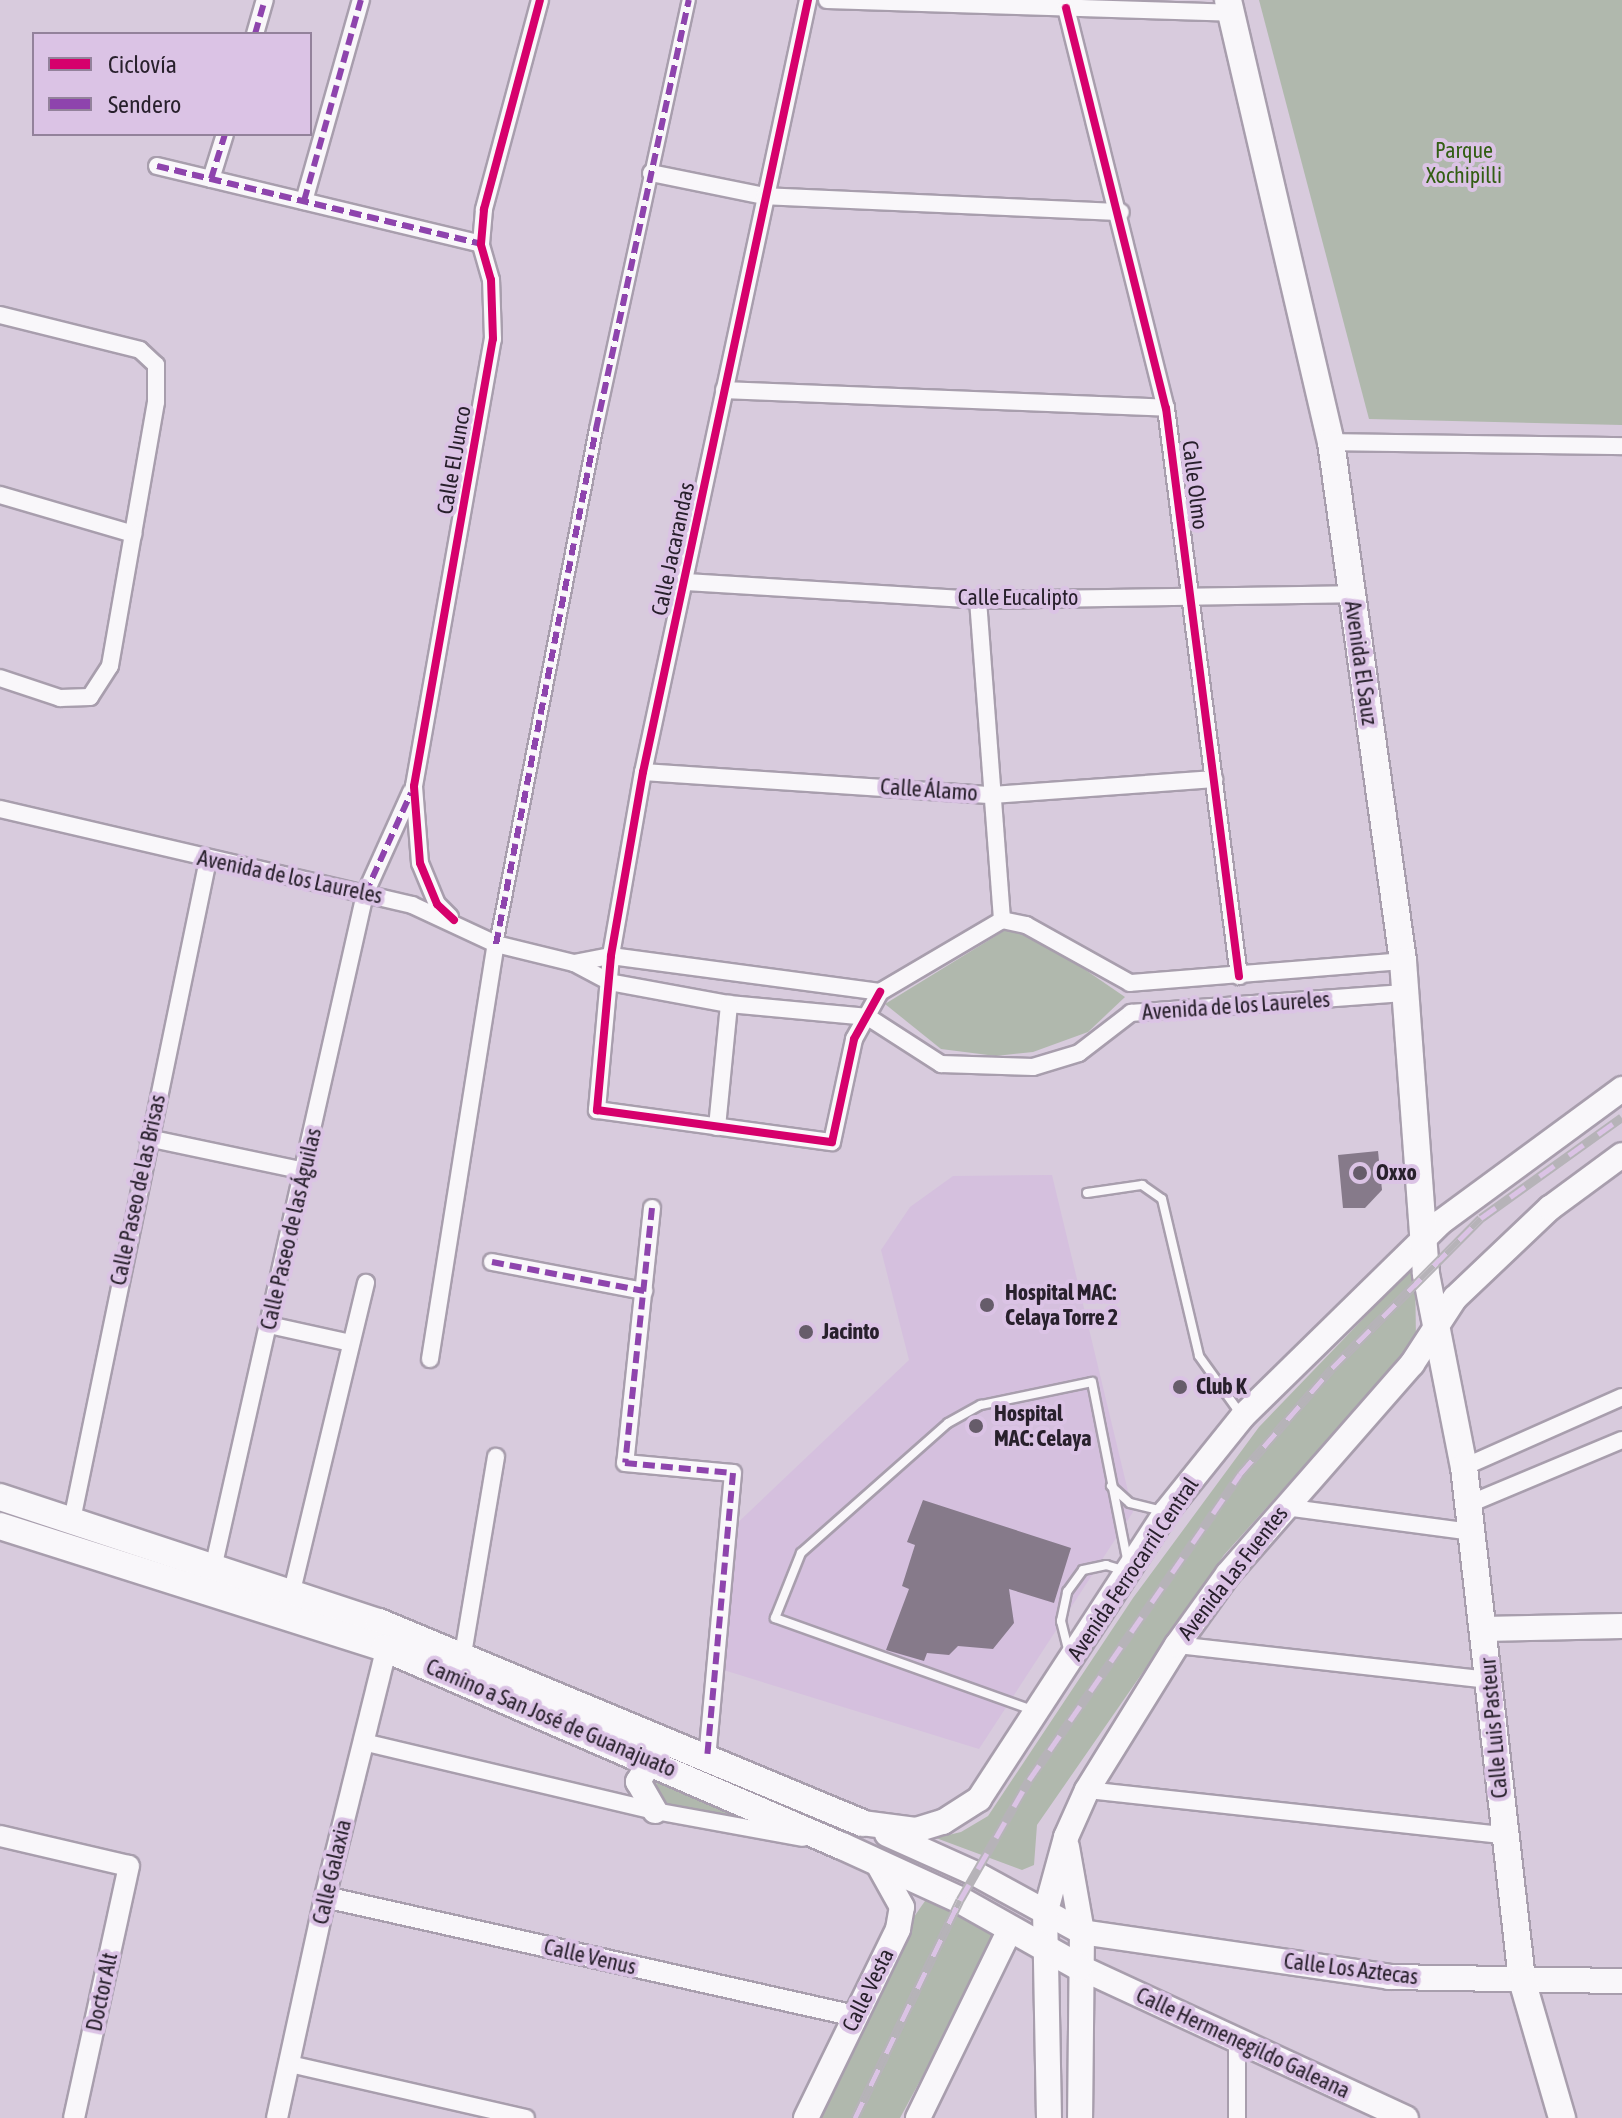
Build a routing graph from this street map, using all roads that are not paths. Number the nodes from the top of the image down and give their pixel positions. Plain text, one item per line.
1 (265, 0) edge
2 (361, 0) edge
3 (540, 0) edge
4 (689, 0) edge
5 (808, 0) edge
6 (827, 0) edge
7 (1230, 7) edge
8 (1066, 8) junction
9 (256, 32) edge
10 (224, 136) edge
11 (157, 166) dead end
12 (651, 173) junction
13 (211, 179) junction
14 (764, 196) junction
15 (304, 201) junction
16 (1121, 212) junction
17 (481, 244) junction
18 (0, 315) edge
19 (724, 390) junction
20 (1166, 408) junction
21 (1331, 442) junction
22 (1622, 446) edge
23 (0, 495) edge
24 (133, 534) junction
25 (686, 582) junction
26 (1351, 594) junction
27 (1191, 597) junction
28 (978, 600) junction
29 (0, 678) edge
30 (643, 772) junction
31 (1214, 779) junction
32 (414, 786) junction
33 (992, 795) junction
34 (0, 809) edge
35 (208, 860) junction
36 (365, 894) junction
37 (454, 920) junction
38 (1002, 920) junction
39 (496, 944) junction
40 (611, 956) junction
41 (1403, 961) junction
42 (574, 963) junction
43 (1239, 976) junction
44 (609, 982) junction
45 (880, 992) junction
46 (1406, 993) junction
47 (729, 1004) junction
48 (868, 1017) junction
49 (1622, 1089) edge
50 (717, 1127) junction
51 (148, 1138) junction
52 (1622, 1155) edge
53 (305, 1171) junction
54 (1087, 1193) dead end
55 (652, 1208) dead end
56 (1423, 1239) junction
57 (492, 1262) dead end
58 (366, 1283) dead end
59 (644, 1291) junction
60 (269, 1325) junction
61 (1435, 1335) junction
62 (351, 1343) junction
63 (430, 1359) dead end
64 (1622, 1397) edge
65 (1243, 1416) junction
66 (1622, 1440) edge
67 (496, 1457) dead end
68 (1464, 1467) junction
69 (1111, 1486) junction
70 (0, 1497) edge
71 (1469, 1504) junction
72 (1284, 1507) junction
73 (1166, 1512) junction
74 (0, 1518) edge
75 (72, 1520) junction
76 (0, 1526) edge
77 (1472, 1532) junction
78 (214, 1564) junction
79 (1130, 1572) junction
80 (292, 1591) junction
81 (1622, 1626) edge
82 (1484, 1629) junction
83 (389, 1638) junction
84 (1177, 1645) junction
85 (463, 1654) junction
86 (1071, 1660) junction
87 (1490, 1680) junction
88 (1037, 1711) junction
89 (363, 1742) junction
90 (658, 1749) junction
91 (707, 1757) junction
92 (1087, 1790) junction
93 (655, 1811) junction
94 (862, 1823) junction
95 (1503, 1835) junction
96 (0, 1836) edge
97 (1066, 1837) junction
98 (842, 1846) junction
99 (877, 1862) junction
100 (325, 1897) junction
101 (1045, 1914) junction
102 (1010, 1929) junction
103 (1082, 1932) junction
104 (1045, 1950) junction
105 (1079, 1967) junction
106 (1522, 1980) junction
107 (1622, 1981) edge
108 (855, 2016) junction
109 (1237, 2040) junction
110 (290, 2064) junction
111 (1395, 2115) edge
112 (74, 2118) edge
113 (277, 2118) edge
114 (526, 2118) edge
115 (806, 2118) edge
116 (918, 2118) edge
117 (1049, 2118) edge
118 (1080, 2118) edge
119 (1237, 2118) edge
120 (1562, 2118) edge

1 - 9 street
2 - 15 street
3 - 17 street, Calle El Junco
4 - 12 street
5 - 14 street, Calle Jacarandas
6 - 8 street
7 - 8 street
7 - 21 main road, Avenida El Sauz
8 - 16 street, Calle Olmo
10 - 13 street
11 - 13 street
12 - 14 street
12 - 39 street
13 - 15 street
14 - 16 street
14 - 19 street, Calle Jacarandas
15 - 17 street
16 - 20 street, Calle Olmo
17 - 32 street, Calle El Junco
18 - 24 street
19 - 20 street
19 - 25 street, Calle Jacarandas
20 - 27 street, Calle Olmo
21 - 22 street
21 - 26 main road, Avenida El Sauz
23 - 24 street
24 - 29 street
25 - 28 street, Calle Eucalipto
25 - 30 street, Calle Jacarandas
26 - 27 street, Calle Eucalipto
26 - 41 main road, Avenida El Sauz
27 - 28 street, Calle Eucalipto
27 - 31 street, Calle Olmo
28 - 33 street
30 - 33 street, Calle Álamo
30 - 40 street, Calle Jacarandas
31 - 33 street, Calle Álamo
31 - 43 street, Calle Olmo
32 - 36 street, Calle El Junco
32 - 37 street, Calle El Junco
33 - 38 street
34 - 35 street, Avenida de los Laureles
35 - 36 street, Avenida de los Laureles
35 - 51 street, Calle Paseo de las Brisas
36 - 37 street, Avenida de los Laureles
36 - 53 street, Calle Paseo de las Águilas
37 - 39 street, Avenida de los Laureles
38 - 43 street, Avenida de los Laureles
38 - 45 street
39 - 42 street, Avenida de los Laureles
39 - 63 street
40 - 42 street, Avenida de los Laureles
40 - 44 street, Calle Jacarandas
40 - 45 street, Avenida de los Laureles
41 - 43 street, Avenida de los Laureles
41 - 46 main road, Avenida El Sauz
42 - 44 street, Avenida de los Laureles
44 - 47 street, Avenida de los Laureles
44 - 50 street, Calle Jacarandas
45 - 48 street
46 - 48 street, Avenida de los Laureles
46 - 56 main road, Avenida El Sauz
47 - 48 street, Avenida de los Laureles
47 - 50 street
48 - 50 street
49 - 56 main road, Avenida Ferrocarril Central
51 - 53 street
51 - 75 street, Calle Paseo de las Brisas
52 - 61 main road
53 - 60 street, Calle Paseo de las Águilas
54 - 65 lane
55 - 59 street
56 - 61 main road, Avenida El Sauz
56 - 65 main road, Avenida Ferrocarril Central
57 - 59 street
58 - 62 street
59 - 91 street
60 - 62 street
60 - 78 street, Calle Paseo de las Águilas
61 - 68 main road, Calle Luis Pasteur
61 - 72 main road, Avenida Las Fuentes
62 - 80 street
64 - 68 street
65 - 73 main road, Avenida Ferrocarril Central
66 - 71 street
67 - 85 street
68 - 71 main road, Calle Luis Pasteur
69 - 73 lane
69 - 79 lane
69 - 88 lane
70 - 75 main road, Camino a San José de Guanajuato
71 - 77 main road, Calle Luis Pasteur
72 - 77 street
72 - 84 main road, Avenida Las Fuentes
73 - 79 main road, Avenida Ferrocarril Central
74 - 75 main road
75 - 78 main road, Camino a San José de Guanajuato
76 - 83 main road, Camino a San José de Guanajuato
77 - 82 main road, Calle Luis Pasteur
78 - 80 main road, Camino a San José de Guanajuato
79 - 86 main road, Avenida Ferrocarril Central
79 - 86 lane
80 - 83 main road, Camino a San José de Guanajuato
81 - 82 main road
82 - 87 main road, Calle Luis Pasteur
83 - 85 main road, Camino a San José de Guanajuato
83 - 89 street, Calle Galaxia
83 - 90 main road, Camino a San José de Guanajuato
84 - 87 street
84 - 92 main road, Avenida Las Fuentes
85 - 90 main road, Camino a San José de Guanajuato
86 - 88 main road, Avenida Ferrocarril Central
87 - 95 main road, Calle Luis Pasteur
88 - 94 main road, Avenida Ferrocarril Central
89 - 93 street
89 - 100 street, Calle Galaxia
90 - 91 main road, Camino a San José de Guanajuato
90 - 93 main road
90 - 98 main road, Camino a San José de Guanajuato
91 - 94 main road, Camino a San José de Guanajuato
92 - 95 street
92 - 97 main road, Avenida Las Fuentes
93 - 98 street
94 - 101 main road, Camino a San José de Guanajuato
95 - 106 main road, Calle Luis Pasteur
96 - 112 street, Doctor Alt
97 - 101 main road, Avenida Las Fuentes
97 - 103 main road
98 - 99 main road, Camino a San José de Guanajuato
99 - 102 main road, Camino a San José de Guanajuato
99 - 108 main road, Calle Vesta
100 - 108 street, Calle Venus
100 - 110 street, Calle Galaxia
101 - 103 main road, Camino a San José de Guanajuato
101 - 104 main road, Avenida Las Fuentes
102 - 104 main road, Camino a San José de Guanajuato
102 - 116 main road
103 - 105 main road
103 - 106 main road, Calle Los Aztecas
104 - 105 main road, Camino a San José de Guanajuato
104 - 117 main road, Avenida Las Fuentes
105 - 109 main road, Calle Hermenegildo Galeana
105 - 118 main road
106 - 107 main road, Calle Los Aztecas
106 - 120 main road, Calle Luis Pasteur
108 - 115 main road, Calle Vesta
109 - 111 main road, Calle Hermenegildo Galeana
109 - 119 street
110 - 113 street, Calle Galaxia
110 - 114 street

